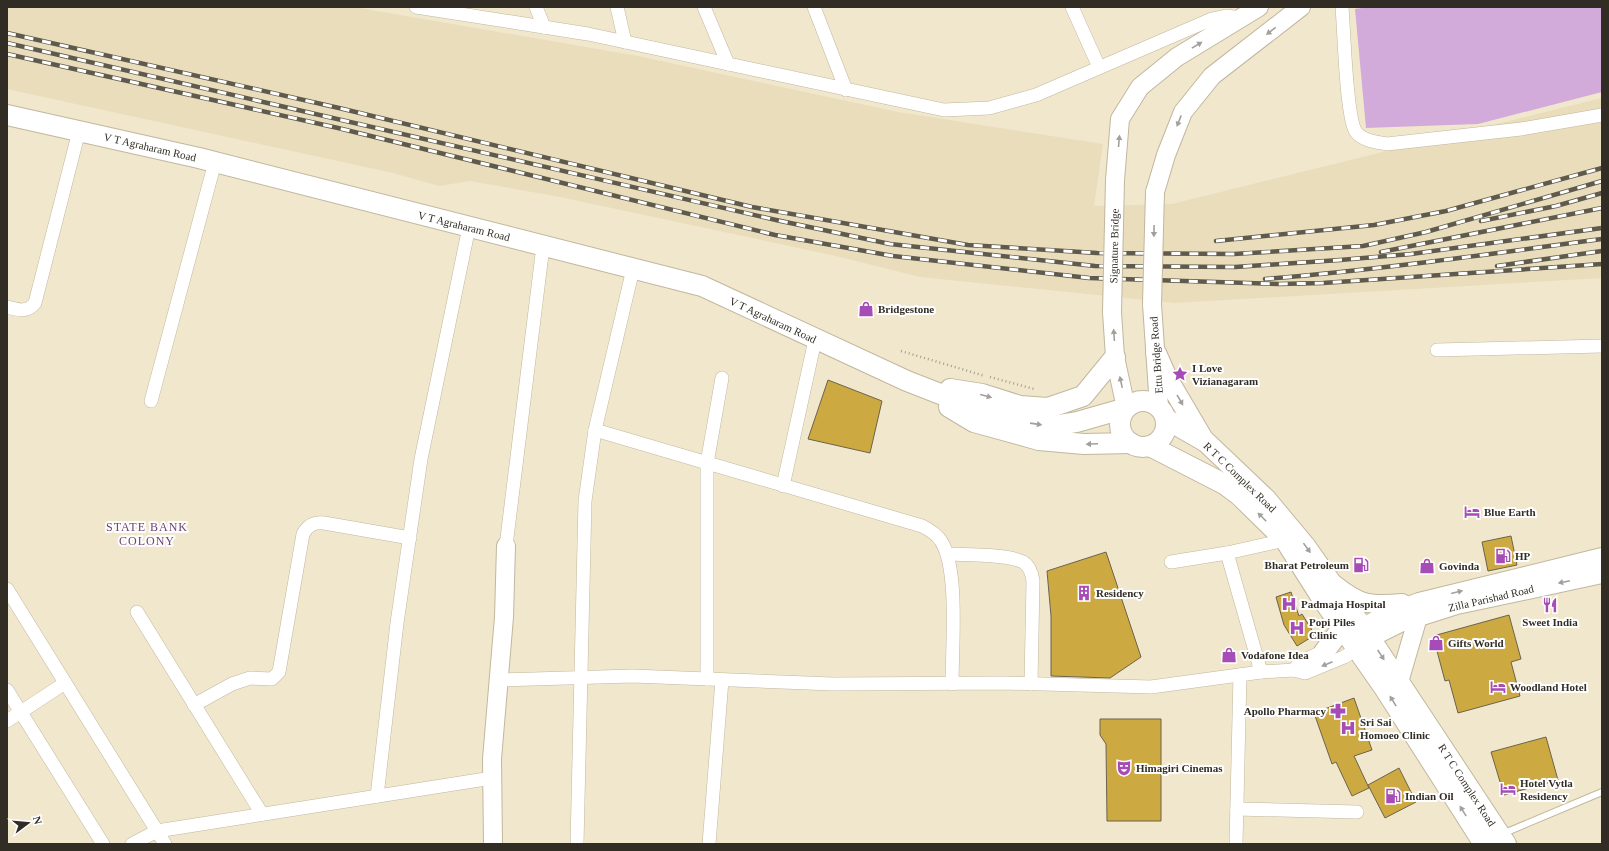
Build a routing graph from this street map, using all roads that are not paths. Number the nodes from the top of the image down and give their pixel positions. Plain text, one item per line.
1 (416, 7) edge
2 (536, 7) edge
3 (617, 7) edge
4 (704, 7) edge
5 (814, 7) edge
6 (1072, 7) edge
7 (1259, 7) edge
8 (1301, 7) edge
9 (1342, 7) edge
10 (460, 11) edge
11 (1241, 18) junction
12 (544, 27) junction
13 (625, 42) junction
14 (728, 64) junction
15 (1099, 67) junction
16 (846, 90) junction
17 (7, 115) edge
18 (1602, 115) edge
19 (79, 131) junction
20 (215, 162) junction
21 (469, 227) junction
22 (543, 246) junction
23 (633, 269) junction
24 (7, 307) edge
25 (815, 340) junction
26 (1602, 346) edge
27 (1437, 350) dead end
28 (1156, 353) junction
29 (1116, 357) junction
30 (722, 378) dead end
31 (907, 381) junction
32 (150, 401) dead end
33 (1132, 404) junction
34 (1163, 413) junction
35 (595, 430) junction
36 (1206, 442) junction
37 (1131, 443) junction
38 (1150, 446) junction
39 (707, 463) junction
40 (783, 486) junction
41 (410, 538) junction
42 (1285, 540) junction
43 (506, 546) joint
44 (1227, 553) junction
45 (948, 554) junction
46 (1602, 557) edge
47 (1171, 562) dead end
48 (1602, 574) edge
49 (1326, 577) junction
50 (1523, 584) junction
51 (8, 594) edge
52 (1419, 610) junction
53 (136, 612) dead end
54 (1361, 635) junction
55 (1324, 652) joint
56 (1294, 670) junction
57 (1261, 672) junction
58 (1240, 676) junction
59 (582, 678) junction
60 (707, 679) junction
61 (499, 680) junction
62 (722, 680) junction
63 (1399, 682) junction
64 (65, 683) junction
65 (952, 684) junction
66 (1031, 684) junction
67 (7, 690) edge
68 (194, 705) junction
69 (21, 712) junction
70 (7, 721) edge
71 (492, 778) junction
72 (1602, 792) edge
73 (377, 796) junction
74 (1237, 809) junction
75 (1357, 812) dead end
76 (262, 814) junction
77 (157, 831) junction
78 (1496, 841) edge
79 (103, 844) edge
80 (132, 844) edge
81 (164, 844) edge
82 (493, 844) edge
83 (577, 844) edge
84 (709, 844) edge
85 (1236, 844) edge

1 - 10 street
2 - 12 street
3 - 13 street
4 - 14 street
5 - 16 street
6 - 15 street
7 - 11 street, Signature Bridge
8 -> 28 street, Ettu Bridge Road, bridge
9 - 18 street
10 - 12 street
11 - 15 street
29 -> 11 street, Signature Bridge, bridge
12 - 13 street
13 - 14 street
14 - 16 street
15 - 16 street
17 - 19 main road, V T Agraharam Road
19 - 20 main road, V T Agraharam Road
19 - 24 street
20 - 21 main road, V T Agraharam Road
20 - 32 street
21 - 22 main road, V T Agraharam Road
21 - 41 street
22 - 23 main road, V T Agraharam Road
22 - 43 street
23 - 25 main road, V T Agraharam Road
23 - 35 street
25 - 31 main road, V T Agraharam Road
25 - 40 street
26 - 27 street
28 - 34 street, Ettu Bridge Road
28 -> 36 main road
31 -> 29 main road
33 -> 29 street, Signature Bridge
30 - 39 street
31 -> 33 main road
37 -> 31 main road
33 - 34 main road
33 - 37 main road
34 - 36 main road, R T C Complex Road
34 - 38 main road
35 - 39 street
35 - 59 street
36 -> 49 main road, R T C Complex Road
37 - 38 main road
42 -> 38 main road
39 - 40 street
39 - 60 street
40 - 45 street
41 - 68 street
41 - 73 street
42 - 44 street
42 - 54 main road
43 - 61 street
44 - 47 street
44 - 57 street
45 - 65 street
45 - 66 street
46 - 50 street, Zilla Parishad Road
48 -> 50 street, Zilla Parishad Road
49 - 52 street
49 - 54 main road, R T C Complex Road
50 - 52 street, Zilla Parishad Road
51 - 64 street
52 - 54 street
52 - 63 street
53 - 68 street
54 - 55 main road
54 -> 56 street
54 -> 63 main road, R T C Complex Road
78 -> 54 main road, R T C Complex Road
55 - 56 street
56 - 57 street
57 - 58 street
58 - 66 street
58 - 74 street
59 - 60 street
59 - 61 street
59 - 83 street
60 - 62 street
61 - 71 street
62 - 65 street
62 - 84 street
63 - 78 main road, R T C Complex Road
64 - 69 street
64 - 77 street
65 - 66 street
67 - 69 street
68 - 76 street
69 - 70 street
69 - 79 street
71 - 73 street
71 - 82 street
72 - 78 lane
73 - 76 street
74 - 75 street
74 - 85 street
76 - 77 street
77 - 80 street
77 - 81 street

